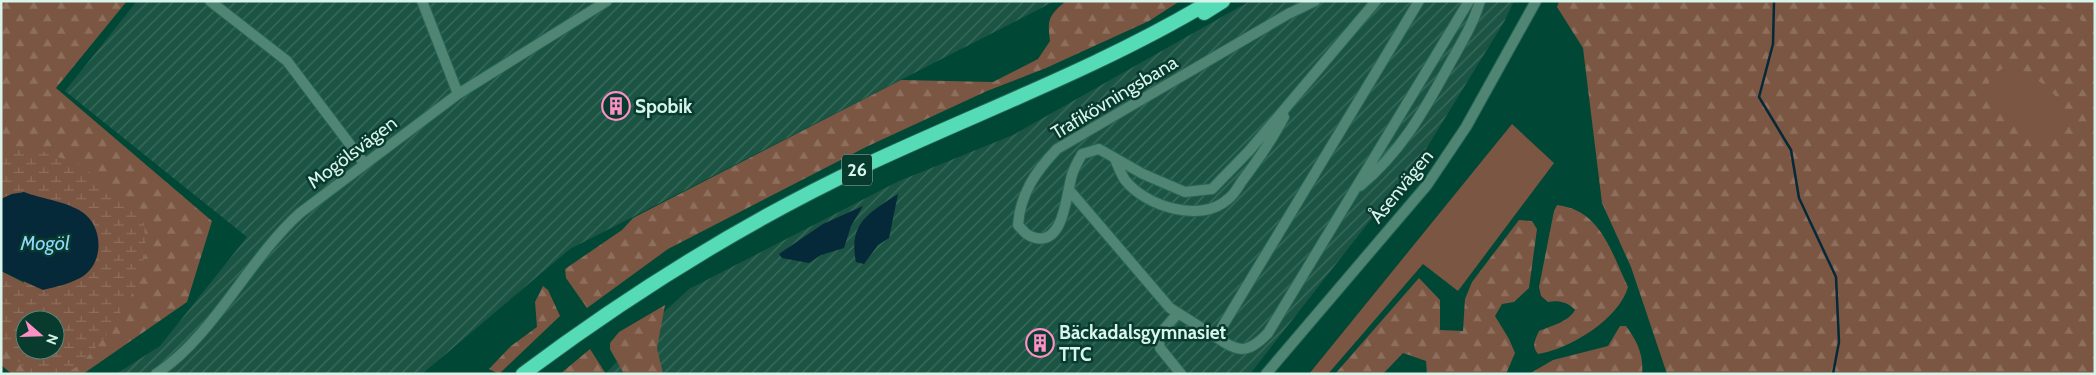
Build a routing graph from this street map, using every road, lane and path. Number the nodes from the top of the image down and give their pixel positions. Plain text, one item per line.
1 (210, 1) edge
2 (422, 1) edge
3 (607, 1) edge
4 (1211, 1) edge
5 (1224, 1) edge
6 (1315, 1) edge
7 (1376, 1) edge
8 (1419, 1) edge
9 (1469, 1) edge
10 (1480, 1) edge
11 (1536, 1) edge
12 (458, 94) junction
13 (1296, 96) junction
14 (1114, 158) junction
15 (364, 163) junction
16 (1070, 191) junction
17 (1354, 192) junction
18 (1178, 313) junction
19 (1216, 337) junction
20 (156, 374) edge
21 (523, 374) edge
22 (536, 374) edge
23 (1181, 374) edge
24 (1266, 374) edge

1 - 15 street
2 - 12 street
3 - 12 street, Mogölsvägen
4 - 21 highway, 26
5 - 22 highway, 26
6 - 16 street, Trafikövningsbana
7 - 13 street, Trafikövningsbana
8 - 19 street
9 - 17 street
10 - 17 street
11 - 24 street, Åsenvägen
12 - 15 street, Mogölsvägen
13 - 14 street, Trafikövningsbana
13 - 14 street, Trafikövningsbana
14 - 16 street, Trafikövningsbana
15 - 20 street, Mogölsvägen
16 - 18 street
17 - 19 street
18 - 19 street
18 - 23 street

